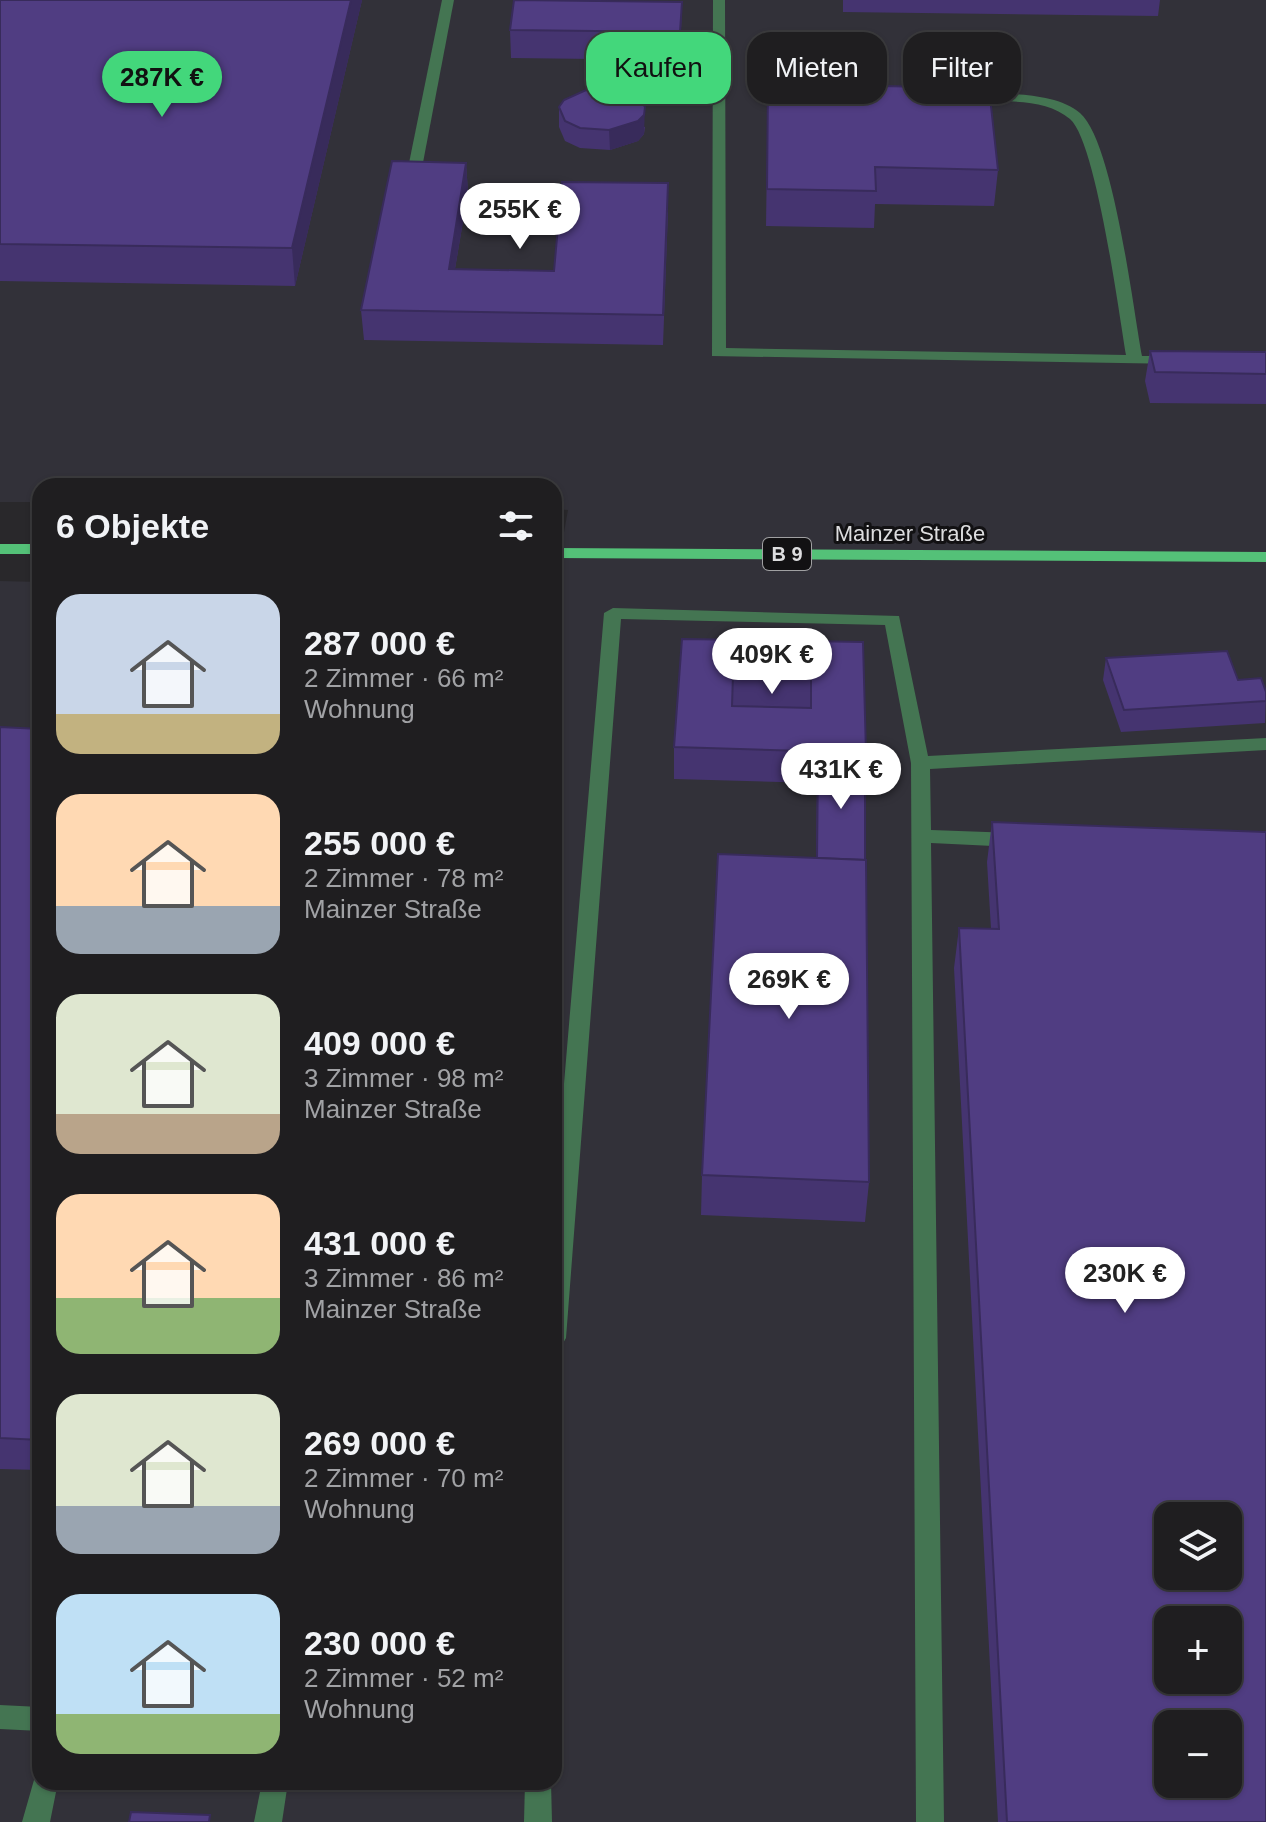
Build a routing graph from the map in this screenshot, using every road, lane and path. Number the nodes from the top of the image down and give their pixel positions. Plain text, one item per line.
1 (448, 0) edge
2 (719, 0) edge
3 (1021, 101) edge
4 (414, 173) edge
5 (1135, 360) junction
6 (1193, 361) edge
7 (0, 549) edge
8 (32, 549) edge
9 (562, 553) edge
10 (1266, 557) edge
11 (1266, 744) edge
12 (920, 763) junction
13 (922, 836) junction
14 (1032, 841) edge
15 (562, 1240) edge
16 (0, 1717) edge
17 (32, 1719) edge
18 (43, 1790) edge
19 (274, 1790) edge
20 (538, 1790) edge
21 (36, 1822) edge
22 (268, 1822) edge
23 (538, 1822) edge
24 (930, 1822) edge

1 - 4 lane
2 - 5 lane
3 - 5 lane
5 - 6 lane
7 - 8 main road
9 - 10 main road, Mainzer Straße / B 9
11 - 12 lane
12 - 13 lane
12 - 15 lane
13 - 14 lane
13 - 24 lane
16 - 17 lane
18 - 21 lane
19 - 22 lane
20 - 23 lane

